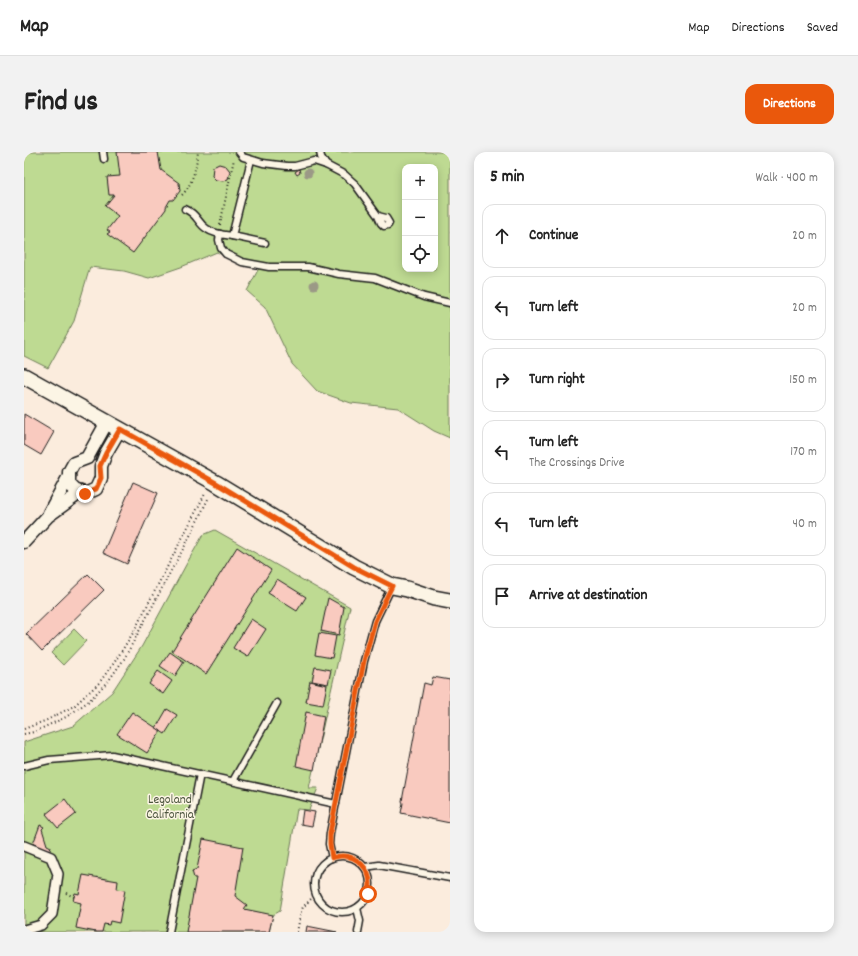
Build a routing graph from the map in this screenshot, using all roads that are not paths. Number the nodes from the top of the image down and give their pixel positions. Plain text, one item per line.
1 (103, 152) edge
2 (238, 152) edge
3 (319, 152) edge
4 (104, 159) dead end
5 (251, 160) junction
6 (314, 161) junction
7 (326, 164) junction
8 (185, 209) dead end
9 (378, 216) dead end
10 (219, 232) junction
11 (232, 236) junction
12 (266, 244) dead end
13 (450, 303) edge
14 (24, 376) edge
15 (107, 422) junction
16 (120, 429) junction
17 (69, 476) junction
18 (81, 492) junction
19 (48, 516) junction
20 (24, 542) edge
21 (392, 586) junction
22 (450, 601) edge
23 (277, 703) dead end
24 (24, 766) edge
25 (200, 774) junction
26 (233, 781) junction
27 (336, 804) junction
28 (24, 846) edge
29 (332, 858) junction
30 (365, 868) junction
31 (450, 878) edge
32 (357, 908) junction
33 (24, 930) edge
34 (169, 932) edge
35 (358, 932) edge

1 - 4 lane
2 - 5 lane
3 - 6 lane
3 - 7 lane
5 - 6 lane
5 - 11 lane
6 - 7 lane
7 - 9 lane
8 - 10 lane
10 - 11 lane
10 - 13 lane
11 - 12 lane
14 - 15 street
15 - 16 street
15 - 17 street
16 - 18 street
16 - 21 street
17 - 18 street
17 - 19 street
18 - 19 street
19 - 20 street
21 - 22 street
21 - 27 lane
23 - 26 lane
24 - 25 lane
25 - 26 lane
25 - 34 lane
26 - 27 lane
27 - 29 lane
28 - 33 street
29 - 30 lane
29 - 32 lane
30 - 31 lane
30 - 32 lane
32 - 35 lane

